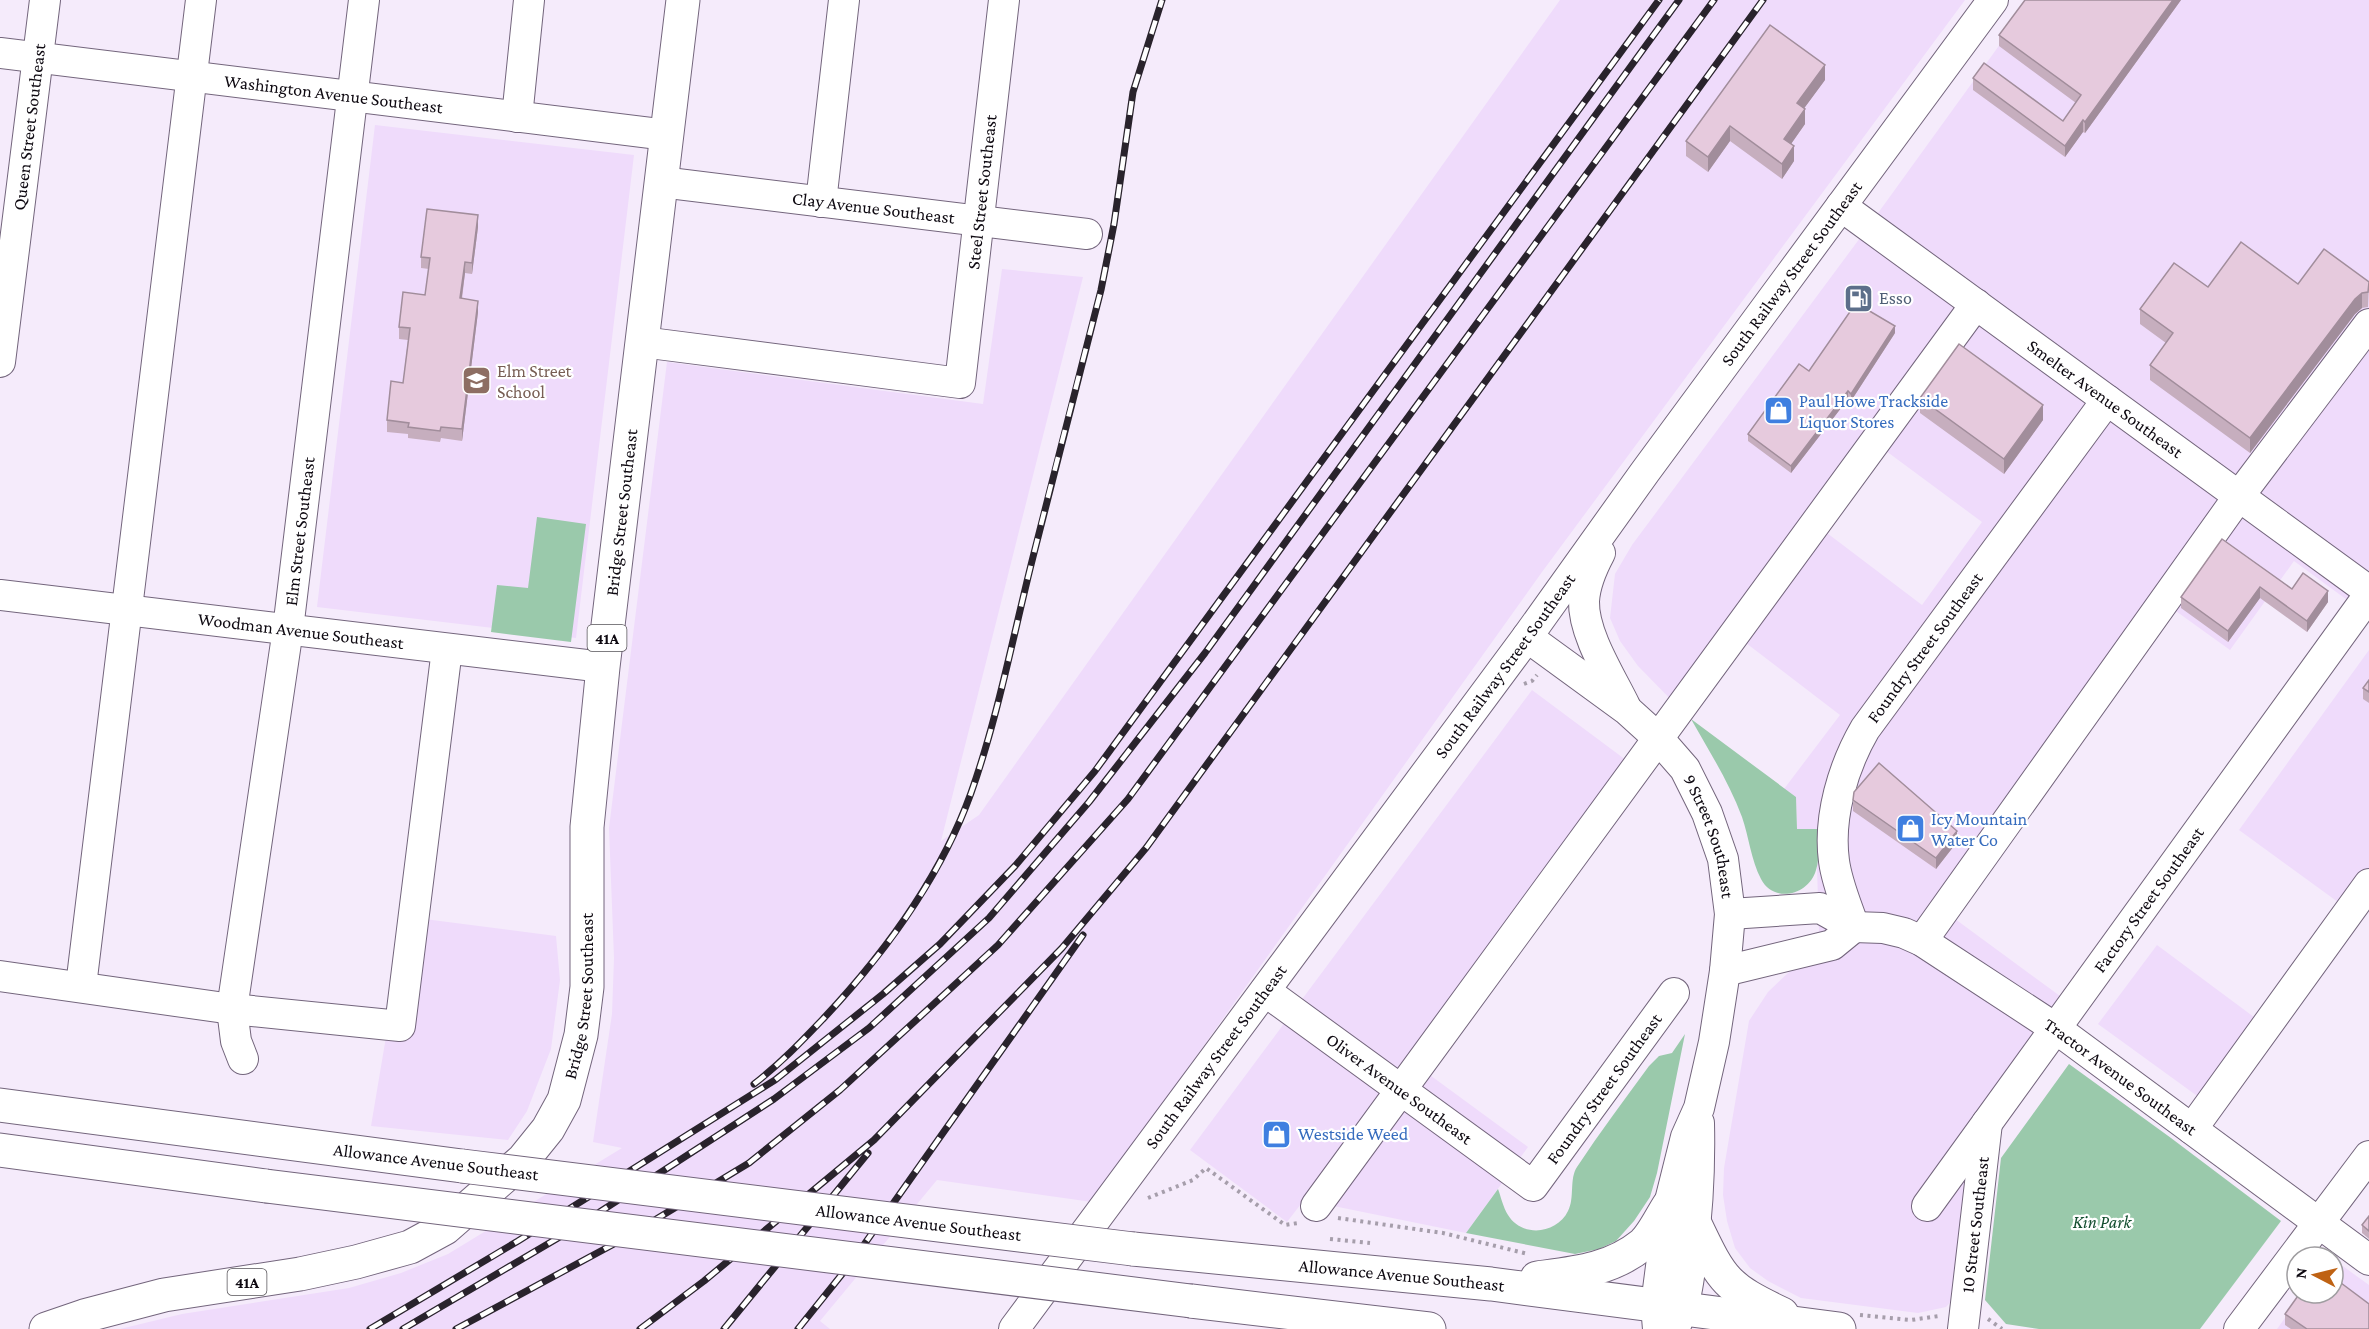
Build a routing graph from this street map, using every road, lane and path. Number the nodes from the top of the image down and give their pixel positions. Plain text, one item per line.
1 (45, 0) edge
2 (201, 0) edge
3 (364, 0) edge
4 (530, 0) edge
5 (682, 0) edge
6 (844, 0) edge
7 (1004, 0) edge
8 (1993, 0) edge
9 (0, 53) edge
10 (38, 58) junction
11 (191, 77) junction
12 (352, 96) junction
13 (517, 117) junction
14 (667, 135) junction
15 (661, 182) junction
16 (821, 202) junction
17 (1841, 206) junction
18 (979, 221) junction
19 (1086, 234) dead end
20 (1976, 304) junction
21 (2369, 324) edge
22 (642, 342) junction
23 (0, 362) edge
24 (2108, 400) junction
25 (1645, 472) junction
26 (2239, 496) junction
27 (2369, 593) edge
28 (0, 595) edge
29 (127, 610) junction
30 (288, 629) junction
31 (1527, 637) junction
32 (447, 649) junction
33 (603, 667) junction
34 (1626, 709) junction
35 (1658, 738) junction
36 (2369, 884) edge
37 (1730, 914) junction
38 (1854, 927) junction
39 (1922, 940) junction
40 (1725, 971) junction
41 (0, 976) edge
42 (81, 986) junction
43 (1265, 991) junction
44 (1674, 993) dead end
45 (232, 1009) junction
46 (2055, 1028) junction
47 (243, 1059) dead end
48 (1401, 1090) junction
49 (0, 1105) edge
50 (1699, 1108) junction
51 (1988, 1120) junction
52 (2192, 1129) junction
53 (0, 1150) edge
54 (2369, 1156) edge
55 (1533, 1186) joint
56 (1148, 1197) dead end
57 (1669, 1205) junction
58 (1927, 1206) dead end
59 (1317, 1214) junction
60 (2319, 1224) junction
61 (1696, 1226) junction
62 (1354, 1241) dead end
63 (1377, 1244) dead end
64 (1529, 1254) dead end
65 (2369, 1260) edge
66 (1491, 1284) junction
67 (1668, 1318) edge
68 (1972, 1323) edge
69 (1806, 1325) junction
70 (46, 1329) edge
71 (1014, 1329) edge
72 (1429, 1329) edge
73 (1839, 1329) edge
74 (2002, 1329) edge
75 (2240, 1329) edge

1 - 10 street, Queen Street Southeast
2 - 11 street
3 - 12 street, Elm Street Southeast
4 - 13 street
5 - 14 main road, Bridge Street Southeast / 41A
6 - 16 street
7 - 18 street, Steel Street Southeast
8 - 17 street, South Railway Street Southeast
9 - 10 street, Washington Avenue Southeast
10 - 11 street, Washington Avenue Southeast
10 - 23 street, Queen Street Southeast
11 - 12 street, Washington Avenue Southeast
11 - 29 street
12 - 13 street, Washington Avenue Southeast
12 - 30 street, Elm Street Southeast
13 - 14 street, Washington Avenue Southeast
14 - 15 main road, Bridge Street Southeast / 41A
15 - 16 street, Clay Avenue Southeast
15 - 22 main road, Bridge Street Southeast / 41A
16 - 18 street, Clay Avenue Southeast
17 - 20 street, Smelter Avenue Southeast
17 - 25 street, South Railway Street Southeast
18 - 19 street, Clay Avenue Southeast
18 - 22 street, Steel Street Southeast
20 - 24 street, Smelter Avenue Southeast
20 - 35 street
21 - 26 street
22 - 33 main road, Bridge Street Southeast / 41A
24 - 26 street, Smelter Avenue Southeast
24 - 38 street, Foundry Street Southeast
25 - 31 street, South Railway Street Southeast
25 - 34 street
26 - 27 street, Smelter Avenue Southeast
26 - 39 street
27 - 46 street, Factory Street Southeast
28 - 29 street, Woodman Avenue Southeast
29 - 30 street, Woodman Avenue Southeast
29 - 42 street
30 - 32 street, Woodman Avenue Southeast
30 - 45 street, Elm Street Southeast
31 - 34 street, 9 Street Southeast
31 - 43 street, South Railway Street Southeast
32 - 33 street, Woodman Avenue Southeast
32 - 45 street
33 - 70 main road, Bridge Street Southeast / 41A
34 - 35 street, 9 Street Southeast
35 - 37 street, 9 Street Southeast
35 - 48 street
36 - 52 street
37 - 38 street, Tractor Avenue Southeast
37 - 40 street, 9 Street Southeast
38 - 39 street, Tractor Avenue Southeast
38 - 40 street
39 - 46 street, Tractor Avenue Southeast
40 - 50 street, 9 Street Southeast
41 - 42 street
42 - 45 street
43 - 48 street, Oliver Avenue Southeast
43 - 71 street, South Railway Street Southeast
44 - 55 street, Foundry Street Southeast
45 - 47 street, Elm Street Southeast
46 - 51 street, Factory Street Southeast
46 - 52 street, Tractor Avenue Southeast
48 - 55 street, Oliver Avenue Southeast
48 - 59 street
49 - 66 main road, Allowance Avenue Southeast, bridge
50 - 57 street, 9 Street Southeast
50 - 61 street, 9 Street Southeast
51 - 58 street, Factory Street Southeast
51 - 68 street, 10 Street Southeast
52 - 60 street, Tractor Avenue Southeast
53 - 72 main road, bridge
54 - 60 street
56 - 59 path
57 - 66 main road
57 - 67 street, 9 Street Southeast
59 - 64 path
60 - 65 street, Tractor Avenue Southeast
60 - 75 street
61 - 67 street, 9 Street Southeast
61 - 69 main road
62 - 63 path
66 - 67 main road, Allowance Avenue Southeast
67 - 69 main road, Allowance Avenue Southeast
68 - 74 path
69 - 73 main road, Allowance Avenue Southeast

